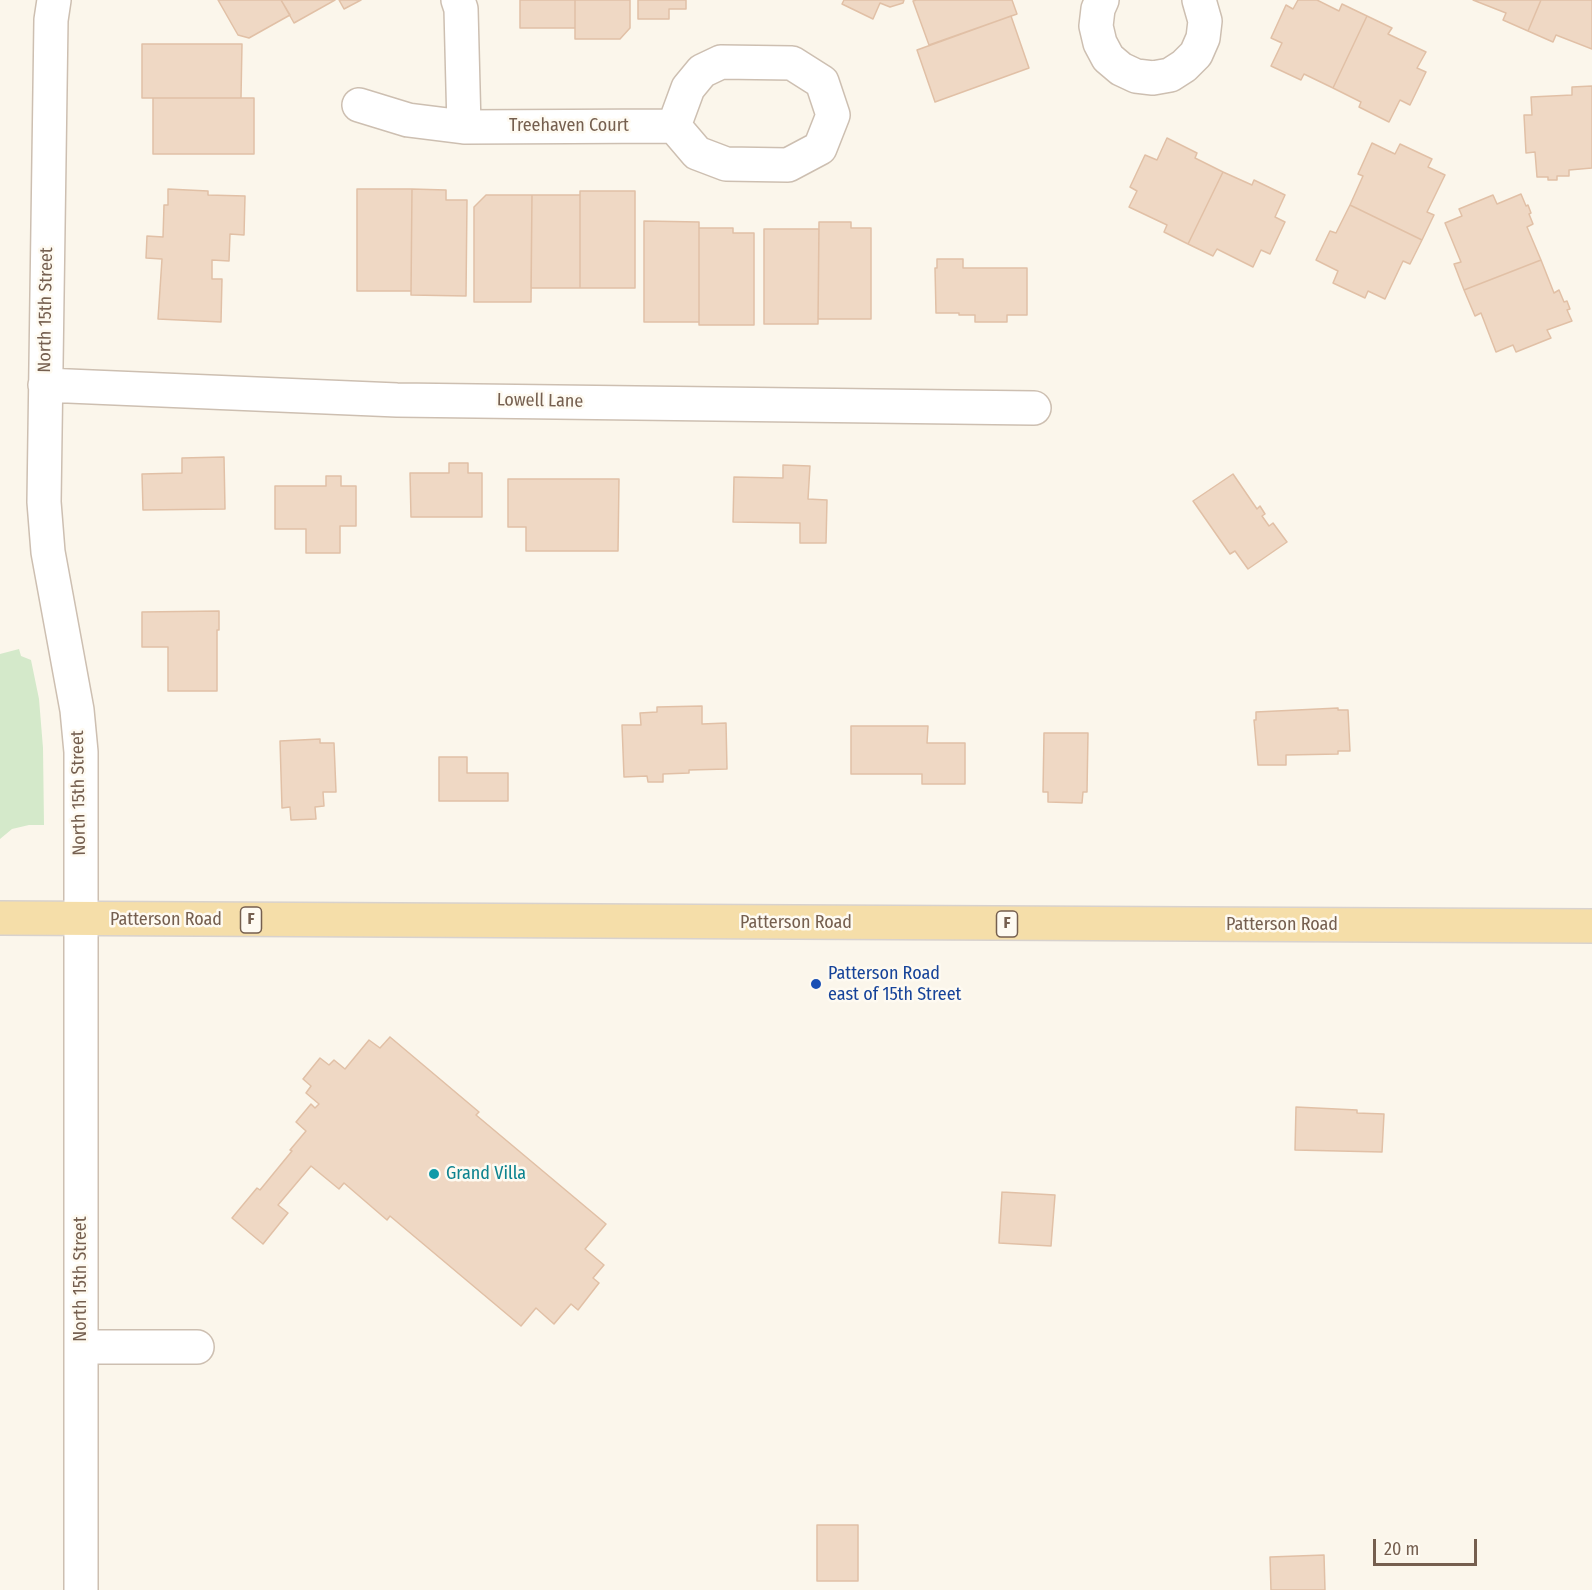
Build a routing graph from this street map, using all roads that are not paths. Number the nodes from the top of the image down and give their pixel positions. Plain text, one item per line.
1 (54, 0) edge
2 (458, 0) edge
3 (1102, 0) edge
4 (1199, 0) edge
5 (359, 105) dead end
6 (674, 126) junction
7 (464, 127) junction
8 (45, 385) junction
9 (1034, 408) dead end
10 (0, 918) edge
11 (81, 919) junction
12 (1592, 926) edge
13 (81, 1347) junction
14 (197, 1347) dead end
15 (81, 1590) edge

1 - 8 street, North 15th Street
2 - 7 street
3 - 4 street
5 - 7 street, Treehaven Court
6 - 6 street
6 - 7 street, Treehaven Court
8 - 9 street, Lowell Lane
8 - 11 street, North 15th Street
10 - 11 main road, Patterson Road / F
11 - 12 main road, Patterson Road / F
11 - 13 street, North 15th Street
13 - 14 street
13 - 15 street, North 15th Street

